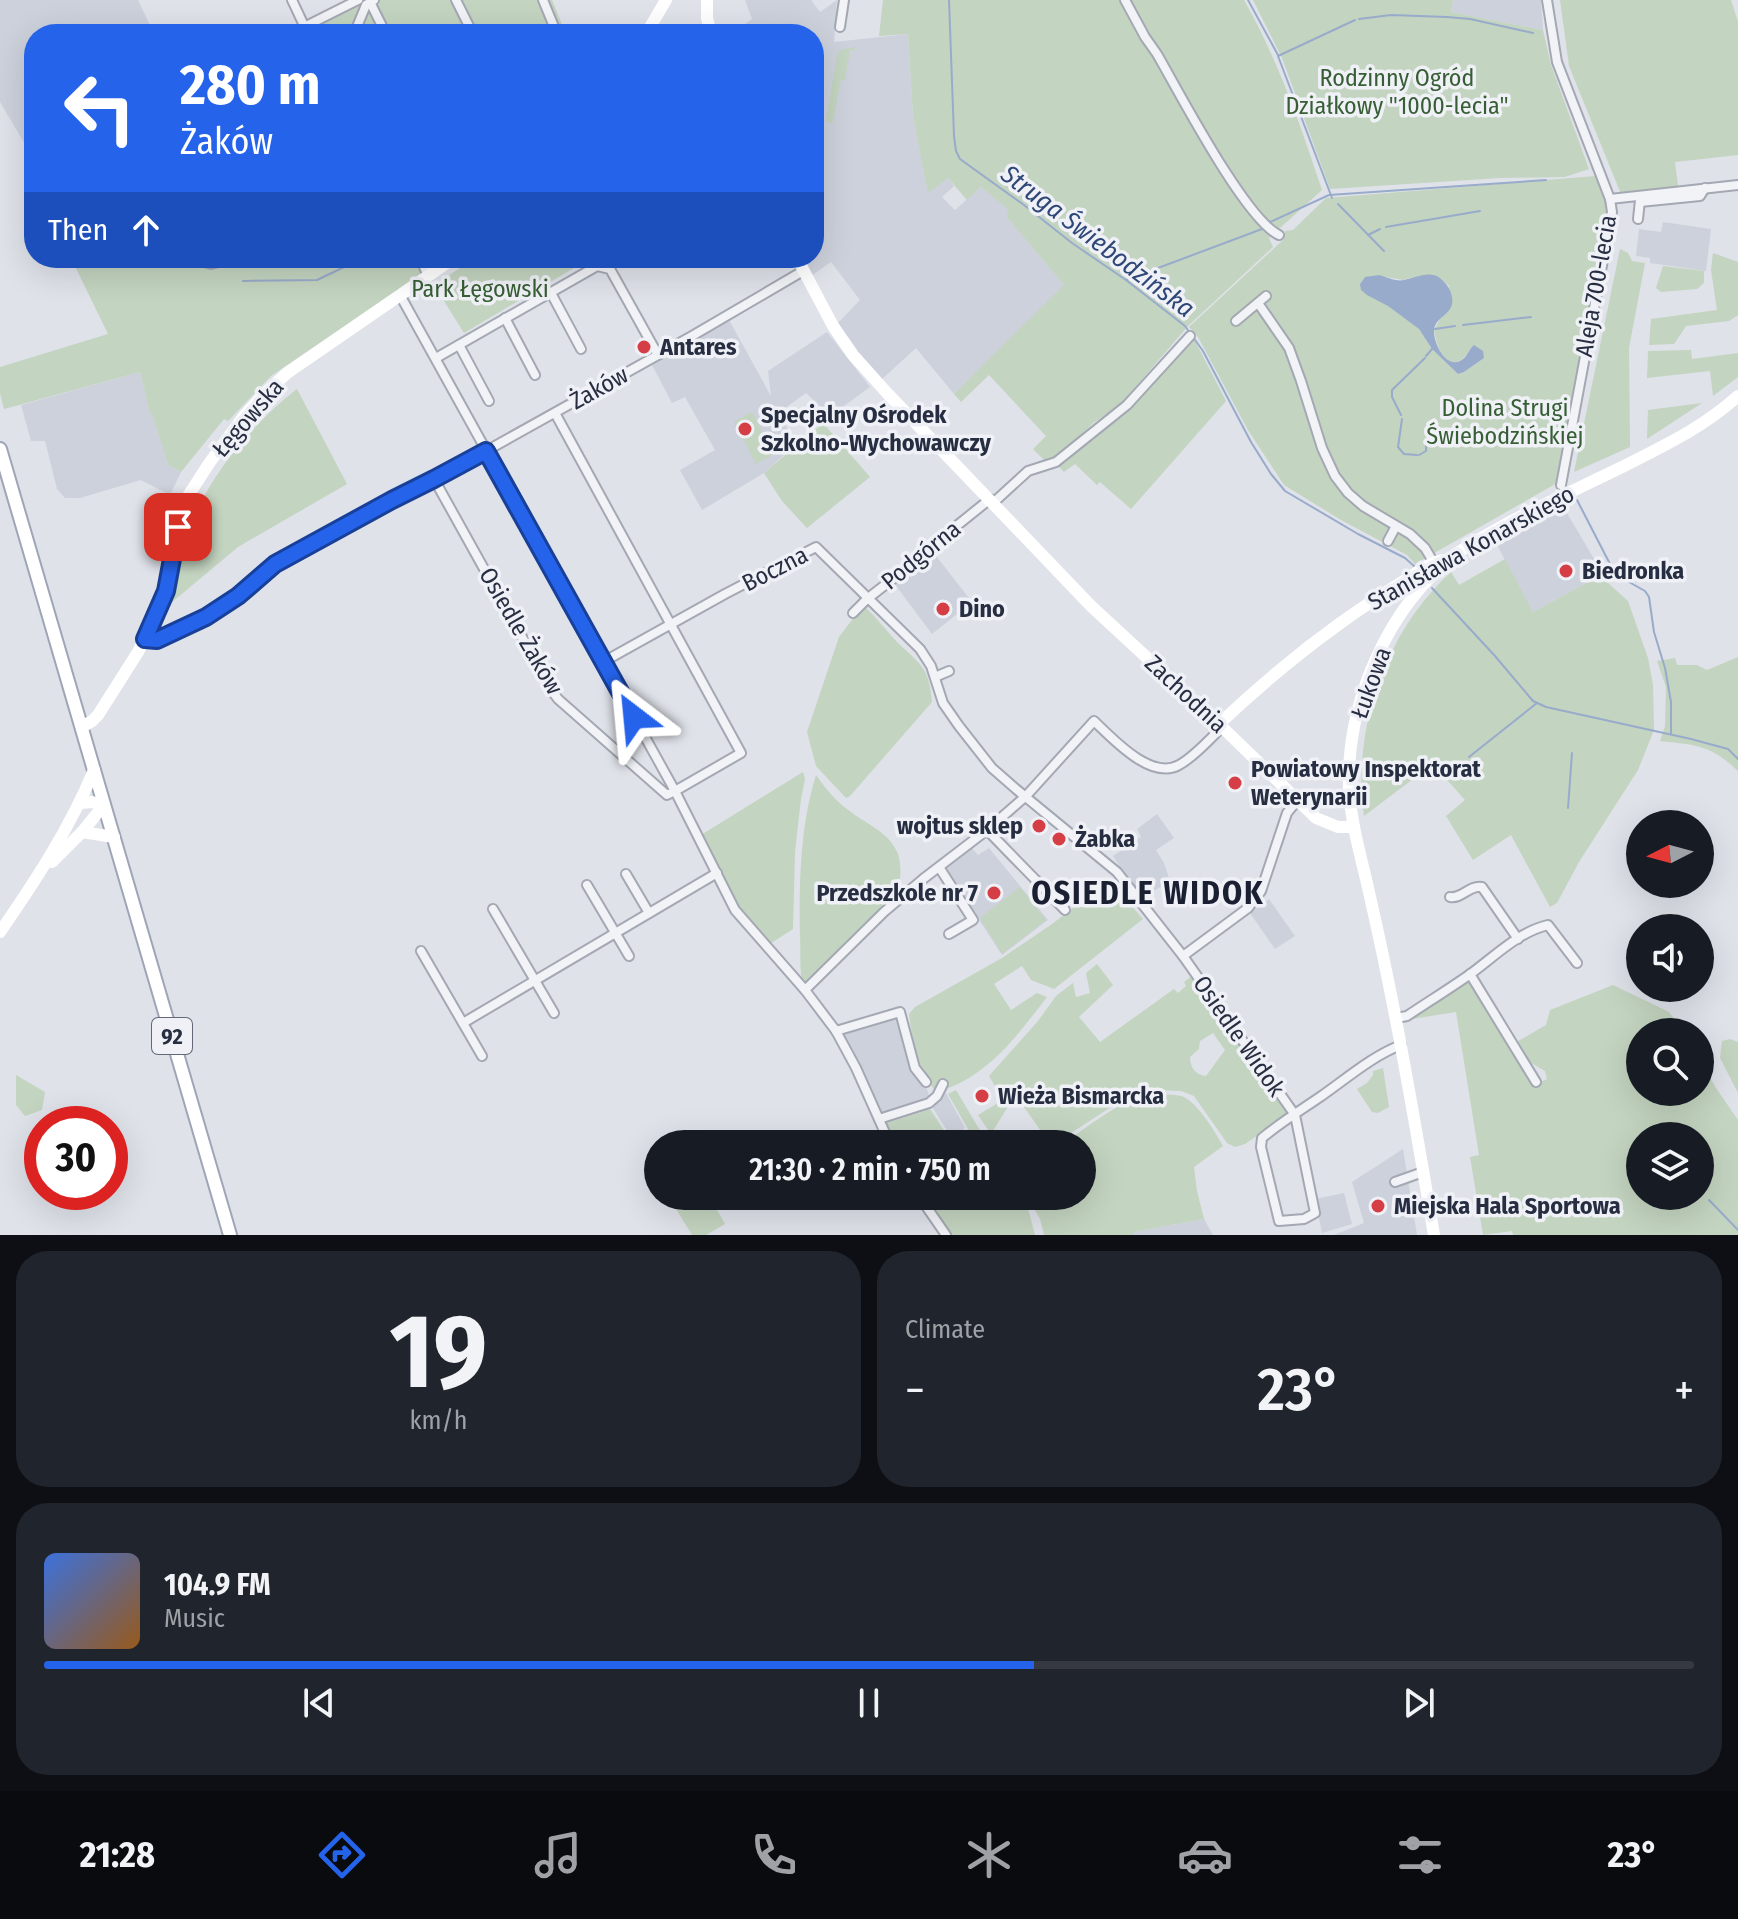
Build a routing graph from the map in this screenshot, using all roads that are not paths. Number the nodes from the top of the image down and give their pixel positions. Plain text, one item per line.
1 (292, 0) edge
2 (358, 0) edge
3 (456, 0) edge
4 (543, 0) edge
5 (666, 0) edge
6 (707, 0) edge
7 (844, 0) edge
8 (1125, 0) edge
9 (1547, 0) edge
10 (372, 1) edge
11 (303, 24) edge
12 (316, 24) edge
13 (358, 24) edge
14 (382, 24) edge
15 (468, 24) edge
16 (553, 24) edge
17 (652, 24) edge
18 (708, 24) edge
19 (840, 27) dead end
20 (1738, 185) edge
21 (1638, 198) junction
22 (1610, 199) junction
23 (1638, 219) dead end
24 (1279, 235) dead end
25 (424, 268) edge
26 (440, 268) edge
27 (594, 268) edge
28 (606, 268) edge
29 (802, 268) edge
30 (803, 271) junction
31 (428, 276) junction
32 (551, 293) junction
33 (400, 295) junction
34 (1266, 296) dead end
35 (1258, 303) junction
36 (505, 318) junction
37 (1236, 321) dead end
38 (1190, 336) dead end
39 (459, 345) junction
40 (581, 349) dead end
41 (658, 355) junction
42 (436, 358) junction
43 (535, 375) dead end
44 (1738, 396) edge
45 (489, 401) dead end
46 (555, 413) junction
47 (0, 449) edge
48 (486, 451) junction
49 (434, 479) junction
50 (1561, 485) dead end
51 (991, 501) junction
52 (1396, 526) junction
53 (1388, 541) dead end
54 (1448, 561) junction
55 (1434, 563) junction
56 (867, 599) junction
57 (853, 613) dead end
58 (670, 624) junction
59 (145, 639) junction
60 (603, 662) junction
61 (949, 671) dead end
62 (935, 677) junction
63 (1221, 726) junction
64 (82, 727) junction
65 (94, 770) junction
66 (675, 791) junction
67 (1026, 796) junction
68 (1297, 801) junction
69 (80, 803) junction
70 (104, 805) junction
71 (1354, 827) junction
72 (987, 830) junction
73 (82, 832) junction
74 (114, 837) junction
75 (939, 867) junction
76 (42, 873) junction
77 (717, 873) junction
78 (626, 874) dead end
79 (587, 885) dead end
80 (1450, 897) dead end
81 (493, 909) dead end
82 (1065, 910) dead end
83 (649, 913) junction
84 (0, 932) edge
85 (615, 933) junction
86 (949, 934) dead end
87 (1518, 939) junction
88 (421, 951) dead end
89 (629, 956) dead end
90 (1183, 956) junction
91 (1577, 963) dead end
92 (1470, 974) junction
93 (535, 980) junction
94 (805, 990) junction
95 (554, 1013) dead end
96 (1396, 1018) junction
97 (463, 1023) junction
98 (836, 1031) junction
99 (1401, 1045) junction
100 (482, 1056) dead end
101 (926, 1082) dead end
102 (1536, 1082) dead end
103 (943, 1084) dead end
104 (1295, 1115) junction
105 (879, 1119) junction
106 (884, 1130) edge
107 (1423, 1172) junction
108 (1395, 1182) dead end
109 (929, 1210) edge
110 (230, 1235) edge
111 (946, 1235) edge
112 (1434, 1235) edge

1 - 11 street
2 - 12 street
3 - 15 street
4 - 16 street
5 - 17 street
6 - 18 street
7 - 19 street
8 - 24 street
9 - 22 street, Aleja 700-lecia
10 - 13 street
10 - 14 street
20 - 21 street
21 - 22 street
21 - 23 street
22 - 50 street, Aleja 700-lecia
25 - 31 street
26 - 31 street, Łęgowska
27 - 32 street
28 - 41 street
29 - 30 street, Zachodnia
30 - 41 street, Żaków
30 - 51 street, Zachodnia
31 - 33 street, Łęgowska
32 - 36 street
32 - 40 street
33 - 42 street
33 - 59 street, Łęgowska
34 - 35 street
35 - 37 street
35 - 52 street
36 - 39 street
36 - 43 street
38 - 51 street, Podgórna
39 - 42 street
39 - 45 street
41 - 46 street, Żaków
42 - 48 street
44 - 54 street, Stanisława Konarskiego
46 - 48 street, Żaków
46 - 58 street
47 - 64 street, 92
48 - 49 street, Żaków
48 - 60 street
49 - 59 street, Żaków
49 - 66 street, Osiedle Żaków
51 - 56 street, Podgórna
51 - 63 street, Zachodnia
52 - 53 street
52 - 55 street
54 - 55 street, Stanisława Konarskiego
54 - 71 street, Łukowa
55 - 63 street, Stanisława Konarskiego
56 - 57 street, Podgórna
56 - 58 street, Boczna
56 - 62 street, Osiedle Widok
58 - 60 street
58 - 66 street
59 - 64 street, Łęgowska
60 - 66 street
61 - 62 street
62 - 67 street, Osiedle Widok
63 - 67 street
63 - 68 street, Zachodnia
64 - 65 street, 92
65 - 69 street
65 - 70 street, 92
66 - 77 street
67 - 72 street
67 - 90 street, Osiedle Widok
68 - 71 street, Zachodnia
68 - 90 street, Osiedle Widok
69 - 70 street
69 - 76 street
70 - 73 street
70 - 74 street, 92
71 - 96 street
72 - 75 street
72 - 82 street
73 - 74 street
73 - 76 street
74 - 110 street, 92
75 - 86 street
75 - 94 street
76 - 84 street
77 - 83 street
77 - 94 street
78 - 83 street
79 - 85 street
80 - 87 street
81 - 93 street
83 - 85 street
85 - 89 street
85 - 93 street
87 - 91 street
87 - 92 street
88 - 97 street
90 - 104 street, Osiedle Widok
92 - 96 street
92 - 102 street
93 - 95 street
93 - 97 street
94 - 98 street
96 - 99 street
97 - 100 street
98 - 101 street
98 - 105 street
99 - 104 street, Osiedle Widok
99 - 107 street
103 - 105 street
104 - 104 street, Osiedle Widok
105 - 106 street
107 - 108 street
107 - 112 street
109 - 111 street

